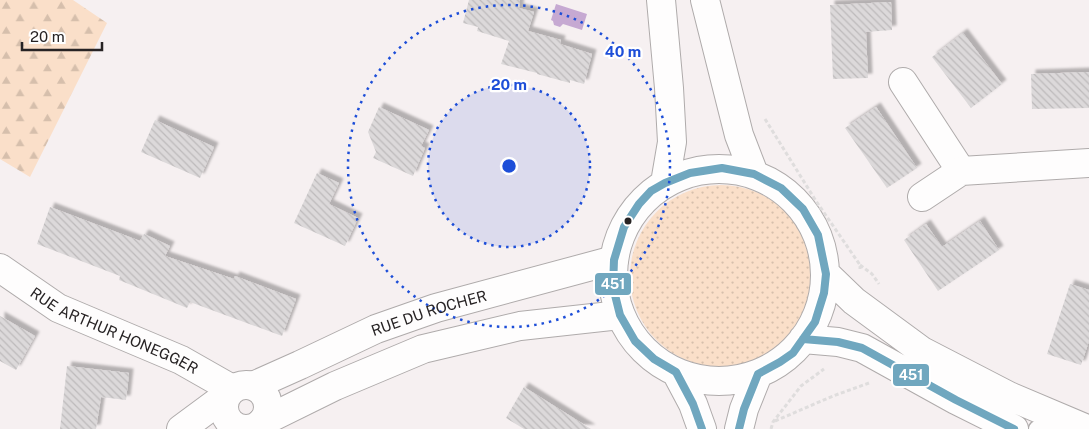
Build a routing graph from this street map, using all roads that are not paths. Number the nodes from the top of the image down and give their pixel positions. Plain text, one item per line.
1 (661, 0) edge
2 (706, 0) edge
3 (903, 82) dead end
4 (1089, 163) edge
5 (962, 171) junction
6 (754, 174) junction
7 (664, 183) junction
8 (922, 197) dead end
9 (614, 260) junction
10 (0, 268) edge
11 (826, 274) junction
12 (620, 315) junction
13 (803, 339) junction
14 (676, 372) junction
15 (758, 374) junction
16 (238, 390) junction
17 (741, 419) edge
18 (253, 426) edge
19 (1079, 426) edge
20 (181, 429) edge
21 (702, 429) edge
22 (1014, 429) edge
23 (1036, 429) edge

1 - 7 street
2 - 6 street
3 - 5 street
4 - 5 street
5 - 8 street
6 - 7 street
6 - 11 street
7 - 9 street
9 - 12 street
9 - 16 street, RUE DU ROCHER
10 - 16 street, RUE ARTHUR HONEGGER
11 - 13 street
11 - 19 street
12 - 14 street
12 - 18 street
13 - 15 street
13 - 22 street
14 - 15 street
14 - 21 street
15 - 17 street
16 - 18 street
16 - 18 street, RUE ARTHUR HONEGGER
16 - 20 street, RUE DU ROCHER
19 - 23 lane

